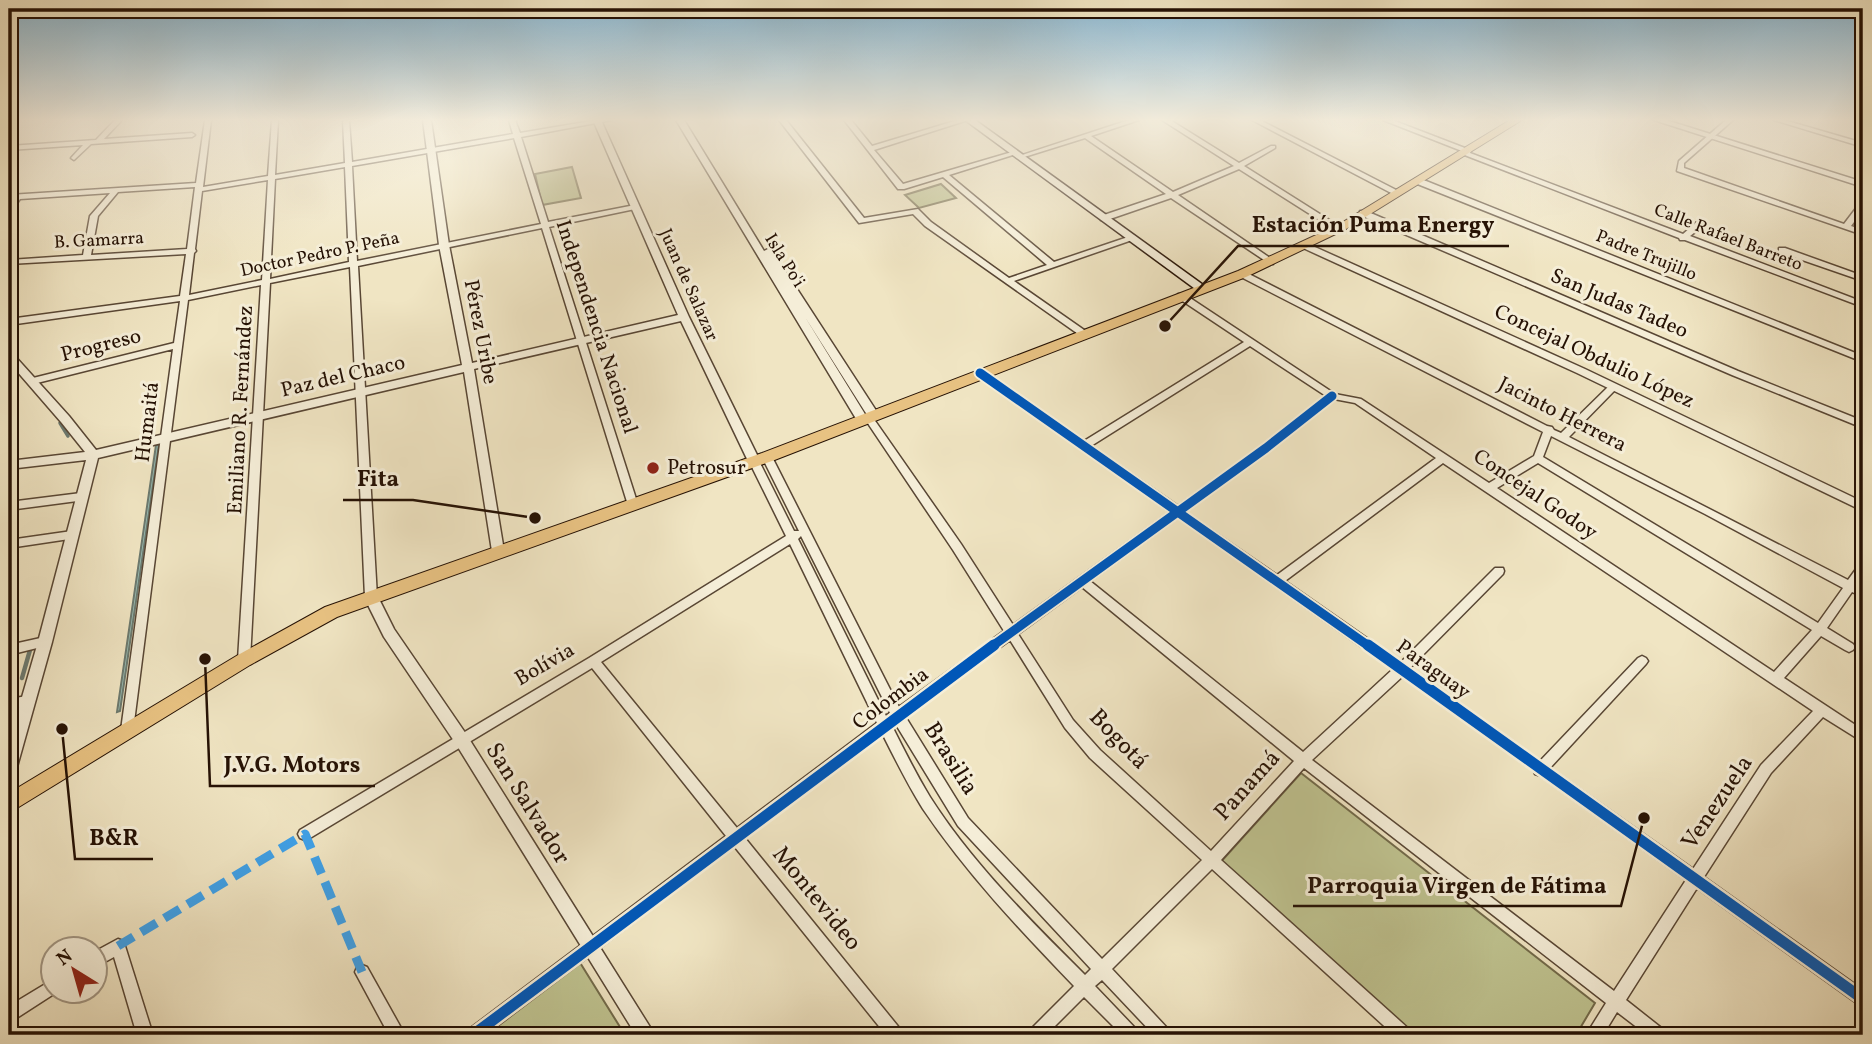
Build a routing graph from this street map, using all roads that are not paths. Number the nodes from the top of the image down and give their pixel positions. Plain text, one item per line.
1 (201, 169) edge
2 (273, 169) edge
3 (329, 169) edge
4 (349, 169) edge
5 (434, 169) edge
6 (526, 169) edge
7 (620, 169) edge
8 (711, 169) edge
9 (716, 169) edge
10 (821, 169) edge
11 (886, 169) edge
12 (964, 169) edge
13 (1036, 169) edge
14 (1135, 169) edge
15 (1237, 169) edge
16 (1244, 169) edge
17 (1350, 169) edge
18 (1438, 169) edge
19 (1508, 169) edge
20 (1681, 169) edge
21 (1811, 169) edge
22 (944, 174) junction
23 (273, 179) junction
24 (1418, 181) junction
25 (1863, 185) edge
26 (198, 187) junction
27 (116, 190) junction
28 (1398, 193) junction
29 (1175, 195) junction
30 (18, 196) junction
31 (9, 197) edge
32 (1863, 205) edge
33 (635, 207) junction
34 (9, 208) edge
35 (1363, 213) junction
36 (1104, 218) junction
37 (1700, 224) dead end
38 (544, 225) junction
39 (1846, 227) junction
40 (1338, 228) junction
41 (1863, 233) edge
42 (1683, 238) junction
43 (1131, 239) junction
44 (444, 245) junction
45 (1306, 246) junction
46 (1782, 250) dead end
47 (192, 251) junction
48 (88, 256) junction
49 (9, 262) edge
50 (1270, 262) junction
51 (352, 263) junction
52 (1054, 266) junction
53 (1242, 274) junction
54 (1863, 279) edge
55 (1010, 280) junction
56 (265, 282) junction
57 (1202, 289) junction
58 (1181, 296) junction
59 (186, 298) junction
60 (1863, 305) edge
61 (684, 317) junction
62 (9, 322) edge
63 (1084, 334) junction
64 (581, 341) junction
65 (1251, 341) junction
66 (177, 345) junction
67 (9, 356) edge
68 (1863, 359) edge
69 (468, 367) junction
70 (980, 373) junction
71 (33, 381) junction
72 (1613, 387) junction
73 (359, 392) junction
74 (1332, 396) junction
75 (260, 416) junction
76 (867, 417) junction
77 (1863, 425) edge
78 (1549, 429) junction
79 (1564, 436) junction
80 (166, 437) junction
81 (1086, 444) junction
82 (93, 455) junction
83 (1444, 457) junction
84 (1538, 458) junction
85 (760, 459) junction
86 (9, 466) edge
87 (1489, 488) junction
88 (81, 497) junction
89 (633, 505) junction
90 (9, 506) edge
91 (1863, 507) edge
92 (1178, 510) junction
93 (799, 533) junction
94 (72, 535) junction
95 (9, 544) edge
96 (498, 551) junction
97 (1863, 568) edge
98 (1499, 571) dead end
99 (1082, 581) junction
100 (1278, 582) junction
101 (1848, 585) junction
102 (1863, 593) edge
103 (371, 597) junction
104 (1820, 629) junction
105 (856, 632) junction
106 (1011, 633) junction
107 (841, 636) junction
108 (45, 642) junction
109 (1849, 647) dead end
110 (9, 650) edge
111 (244, 660) junction
112 (593, 661) junction
113 (1642, 661) dead end
114 (1402, 669) junction
115 (1776, 679) junction
116 (27, 701) junction
117 (9, 704) edge
118 (1822, 710) junction
119 (897, 715) junction
120 (884, 725) junction
121 (127, 730) junction
122 (1863, 737) edge
123 (460, 739) junction
124 (1303, 760) junction
125 (9, 767) edge
126 (1540, 770) junction
127 (9, 804) edge
128 (305, 834) dead end
129 (737, 837) junction
130 (1212, 860) junction
131 (1693, 880) junction
132 (590, 948) junction
133 (108, 952) edge
134 (1101, 969) junction
135 (362, 972) dead end
136 (1084, 986) junction
137 (38, 996) edge
138 (1863, 999) edge
139 (1616, 1001) junction
140 (9, 1015) edge
141 (145, 1035) edge
142 (397, 1035) edge
143 (473, 1035) edge
144 (646, 1035) edge
145 (896, 1035) edge
146 (1035, 1035) edge
147 (1132, 1035) edge
148 (1164, 1035) edge
149 (1405, 1035) edge
150 (1594, 1035) edge
151 (1659, 1035) edge

1 - 26 street, Humaitá
2 - 23 street, Emiliano R. Fernández
3 - 23 street
4 - 51 street
5 - 44 street, Pérez Uribe
6 - 38 street, Independencia Nacional
7 - 33 street, Juan de Salazar
8 - 76 street, Isla Po'i
9 - 76 street, Isla Po'i
10 - 55 street
11 - 22 street
12 - 22 street
13 - 36 main road
14 - 29 street
15 - 29 street
16 - 40 street
17 - 28 street
18 - 24 main road
19 - 42 street, Calle Rafael Barreto
20 - 39 street
21 - 25 street
22 - 52 street
23 - 26 street
23 - 56 street, Emiliano R. Fernández
24 - 28 main road
24 - 68 street, Padre Trujillo
26 - 27 street
26 - 47 street, Humaitá
27 - 30 street
27 - 48 street
28 - 35 main road
29 - 36 street
29 - 50 street
30 - 31 street
30 - 34 street
32 - 39 street
33 - 38 street, Doctor Pedro P. Peña
33 - 61 street, Juan de Salazar
35 - 40 main road
35 - 77 street, San Judas Tadeo
36 - 43 main road
37 - 42 street
38 - 44 street, Doctor Pedro P. Peña
38 - 64 street, Independencia Nacional
39 - 41 street
40 - 45 main road
42 - 60 street, Calle Rafael Barreto
43 - 52 street
43 - 57 main road
44 - 51 street, Doctor Pedro P. Peña
44 - 69 street, Pérez Uribe
45 - 50 main road
45 - 72 street, Concejal Obdulio López
46 - 54 street
47 - 48 street, B. Gamarra
47 - 59 street, Humaitá
48 - 49 street, B. Gamarra
50 - 53 main road
51 - 56 street, Doctor Pedro P. Peña
51 - 73 street
52 - 55 street
53 - 57 main road
53 - 78 street, Jacinto Herrera
55 - 63 street
56 - 59 street, Doctor Pedro P. Peña
56 - 75 street, Emiliano R. Fernández
57 - 58 main road
58 - 63 main road
58 - 65 street, Concejal Godoy
59 - 62 street, Doctor Pedro P. Peña
59 - 66 street, Humaitá
61 - 64 street, Paz del Chaco
61 - 85 street, Juan de Salazar
63 - 70 main road
64 - 69 street, Paz del Chaco
64 - 89 street, Independencia Nacional
65 - 74 street, Concejal Godoy
65 - 81 street
66 - 71 street, Progreso
66 - 80 street, Humaitá
67 - 71 street
69 - 73 street, Paz del Chaco
69 - 96 street, Pérez Uribe
70 - 76 main road
70 - 81 street, Paraguay
71 - 82 street
72 - 79 street
72 - 91 street, Concejal Obdulio López
73 - 75 street, Paz del Chaco
73 - 103 street
74 - 83 street, Concejal Godoy
74 - 92 street, Colombia
75 - 80 street, Paz del Chaco
75 - 111 street, Emiliano R. Fernández
76 - 85 main road
76 - 106 street, Bogotá
78 - 79 street, Jacinto Herrera
78 - 84 street
79 - 101 street, Jacinto Herrera
80 - 82 street, Paz del Chaco
80 - 121 street, Humaitá
81 - 92 street, Paraguay
82 - 86 street, Paz del Chaco
82 - 88 street
83 - 87 street, Concejal Godoy
83 - 100 street
84 - 87 street
84 - 104 street
85 - 89 main road
85 - 93 street, Brasilia
87 - 115 street, Concejal Godoy
88 - 90 street
88 - 94 street
89 - 96 main road
92 - 99 street, Colombia
92 - 100 street, Paraguay
93 - 105 street, Brasilia
93 - 107 street, Brasilia
93 - 112 street, Bolívia
94 - 95 street
94 - 108 street
96 - 103 main road
97 - 101 street
98 - 114 street, Panamá
99 - 106 street, Colombia
99 - 124 street
100 - 114 street, Paraguay
101 - 102 street, Jacinto Herrera
101 - 104 street
103 - 111 main road
103 - 123 street, San Salvador
104 - 109 street
104 - 115 street
105 - 107 street
105 - 119 street, Brasilia
106 - 119 street, Colombia
106 - 130 street, Bogotá
107 - 120 street, Brasilia
108 - 110 street
108 - 116 street
111 - 121 main road
112 - 123 street, Bolívia
112 - 129 street, Montevideo
113 - 126 street
114 - 124 street, Panamá
114 - 126 street, Paraguay
115 - 118 street, Concejal Godoy
116 - 117 street
116 - 125 street
118 - 122 street, Concejal Godoy
118 - 131 street, Venezuela
119 - 120 street, Colombia
119 - 134 street, Brasilia
120 - 129 street, Colombia
120 - 136 street, Brasilia
121 - 127 main road
123 - 128 street, Bolívia
123 - 132 street, San Salvador
124 - 130 street, Panamá
124 - 139 street
126 - 131 street, Paraguay
129 - 132 street, Colombia
129 - 145 street, Montevideo
130 - 134 street, Panamá
130 - 149 street, Bogotá
131 - 138 street, Paraguay
131 - 139 street, Venezuela
132 - 143 street, Colombia
132 - 144 street, San Salvador
133 - 141 street
134 - 136 street, Panamá
134 - 148 street, Brasilia
135 - 142 street
136 - 146 street, Panamá
136 - 147 street, Brasilia
137 - 140 street
139 - 150 street, Venezuela
139 - 151 street

